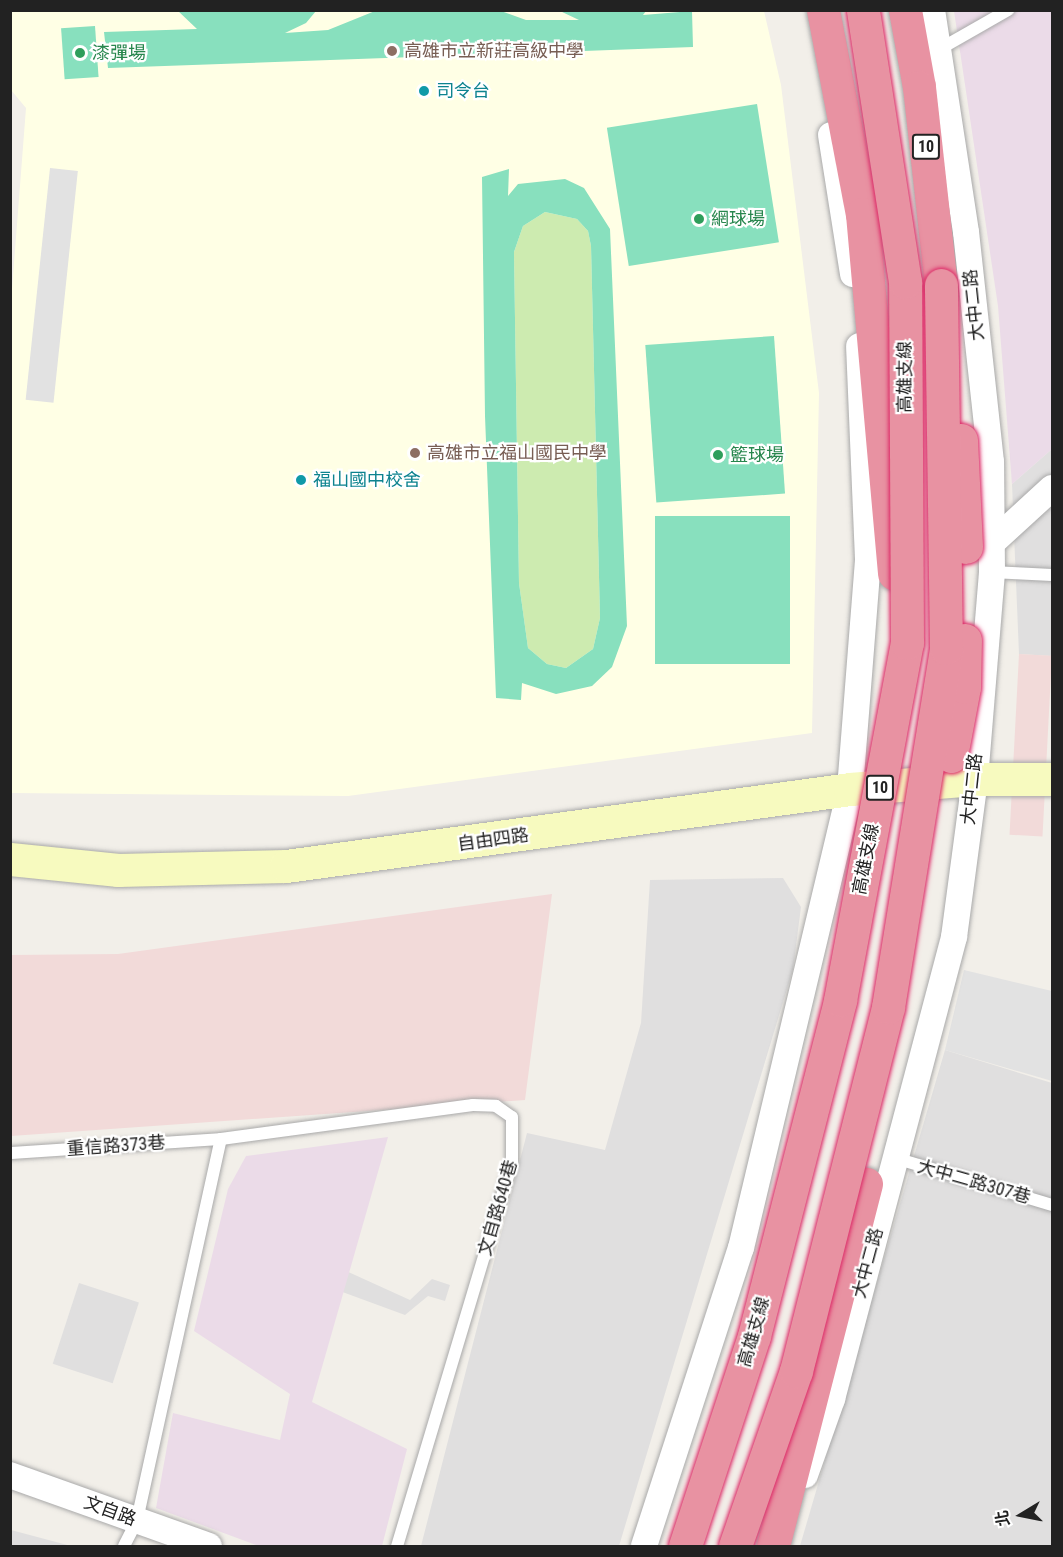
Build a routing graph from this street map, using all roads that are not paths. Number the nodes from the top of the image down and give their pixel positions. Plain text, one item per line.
1 (810, 10) edge
2 (823, 10) edge
3 (832, 10) edge
4 (863, 10) edge
5 (905, 10) edge
6 (932, 10) edge
7 (1008, 10) edge
8 (938, 50) junction
9 (941, 285) junction
10 (1053, 488) edge
11 (993, 542) junction
12 (992, 572) junction
13 (1053, 575) edge
14 (895, 591) junction
15 (975, 778) junction
16 (1053, 779) edge
17 (850, 789) junction
18 (10, 859) edge
19 (221, 1139) junction
20 (10, 1153) edge
21 (895, 1158) junction
22 (1053, 1205) edge
23 (10, 1475) edge
24 (137, 1520) junction
25 (124, 1546) edge
26 (209, 1546) edge
27 (397, 1546) edge
28 (644, 1546) edge
29 (685, 1546) edge
30 (735, 1546) edge
31 (773, 1546) edge
32 (779, 1546) edge

1 - 17 street
2 - 14 highway
3 - 14 street
4 - 29 highway, 高雄支線 / 10, bridge
5 - 9 highway, 高雄支線 / 10
6 - 8 street, 大中二路
7 - 8 lane
8 - 11 street, 大中二路
9 - 30 highway, 高雄支線 / 10, bridge
9 - 31 highway, bridge
10 - 11 street
11 - 12 street, 大中二路
12 - 13 lane
12 - 15 street, 大中二路
14 - 17 street
15 - 16 street, 自由四路
15 - 17 street, 自由四路
15 - 21 street, 大中二路
17 - 18 street, 自由四路
17 - 28 street
19 - 20 lane, 重信路373巷
19 - 24 lane
19 - 27 lane, 文自路640巷
21 - 22 lane, 大中二路307巷
21 - 32 street, 大中二路
23 - 24 street, 文自路
24 - 25 lane
24 - 26 street, 文自路

